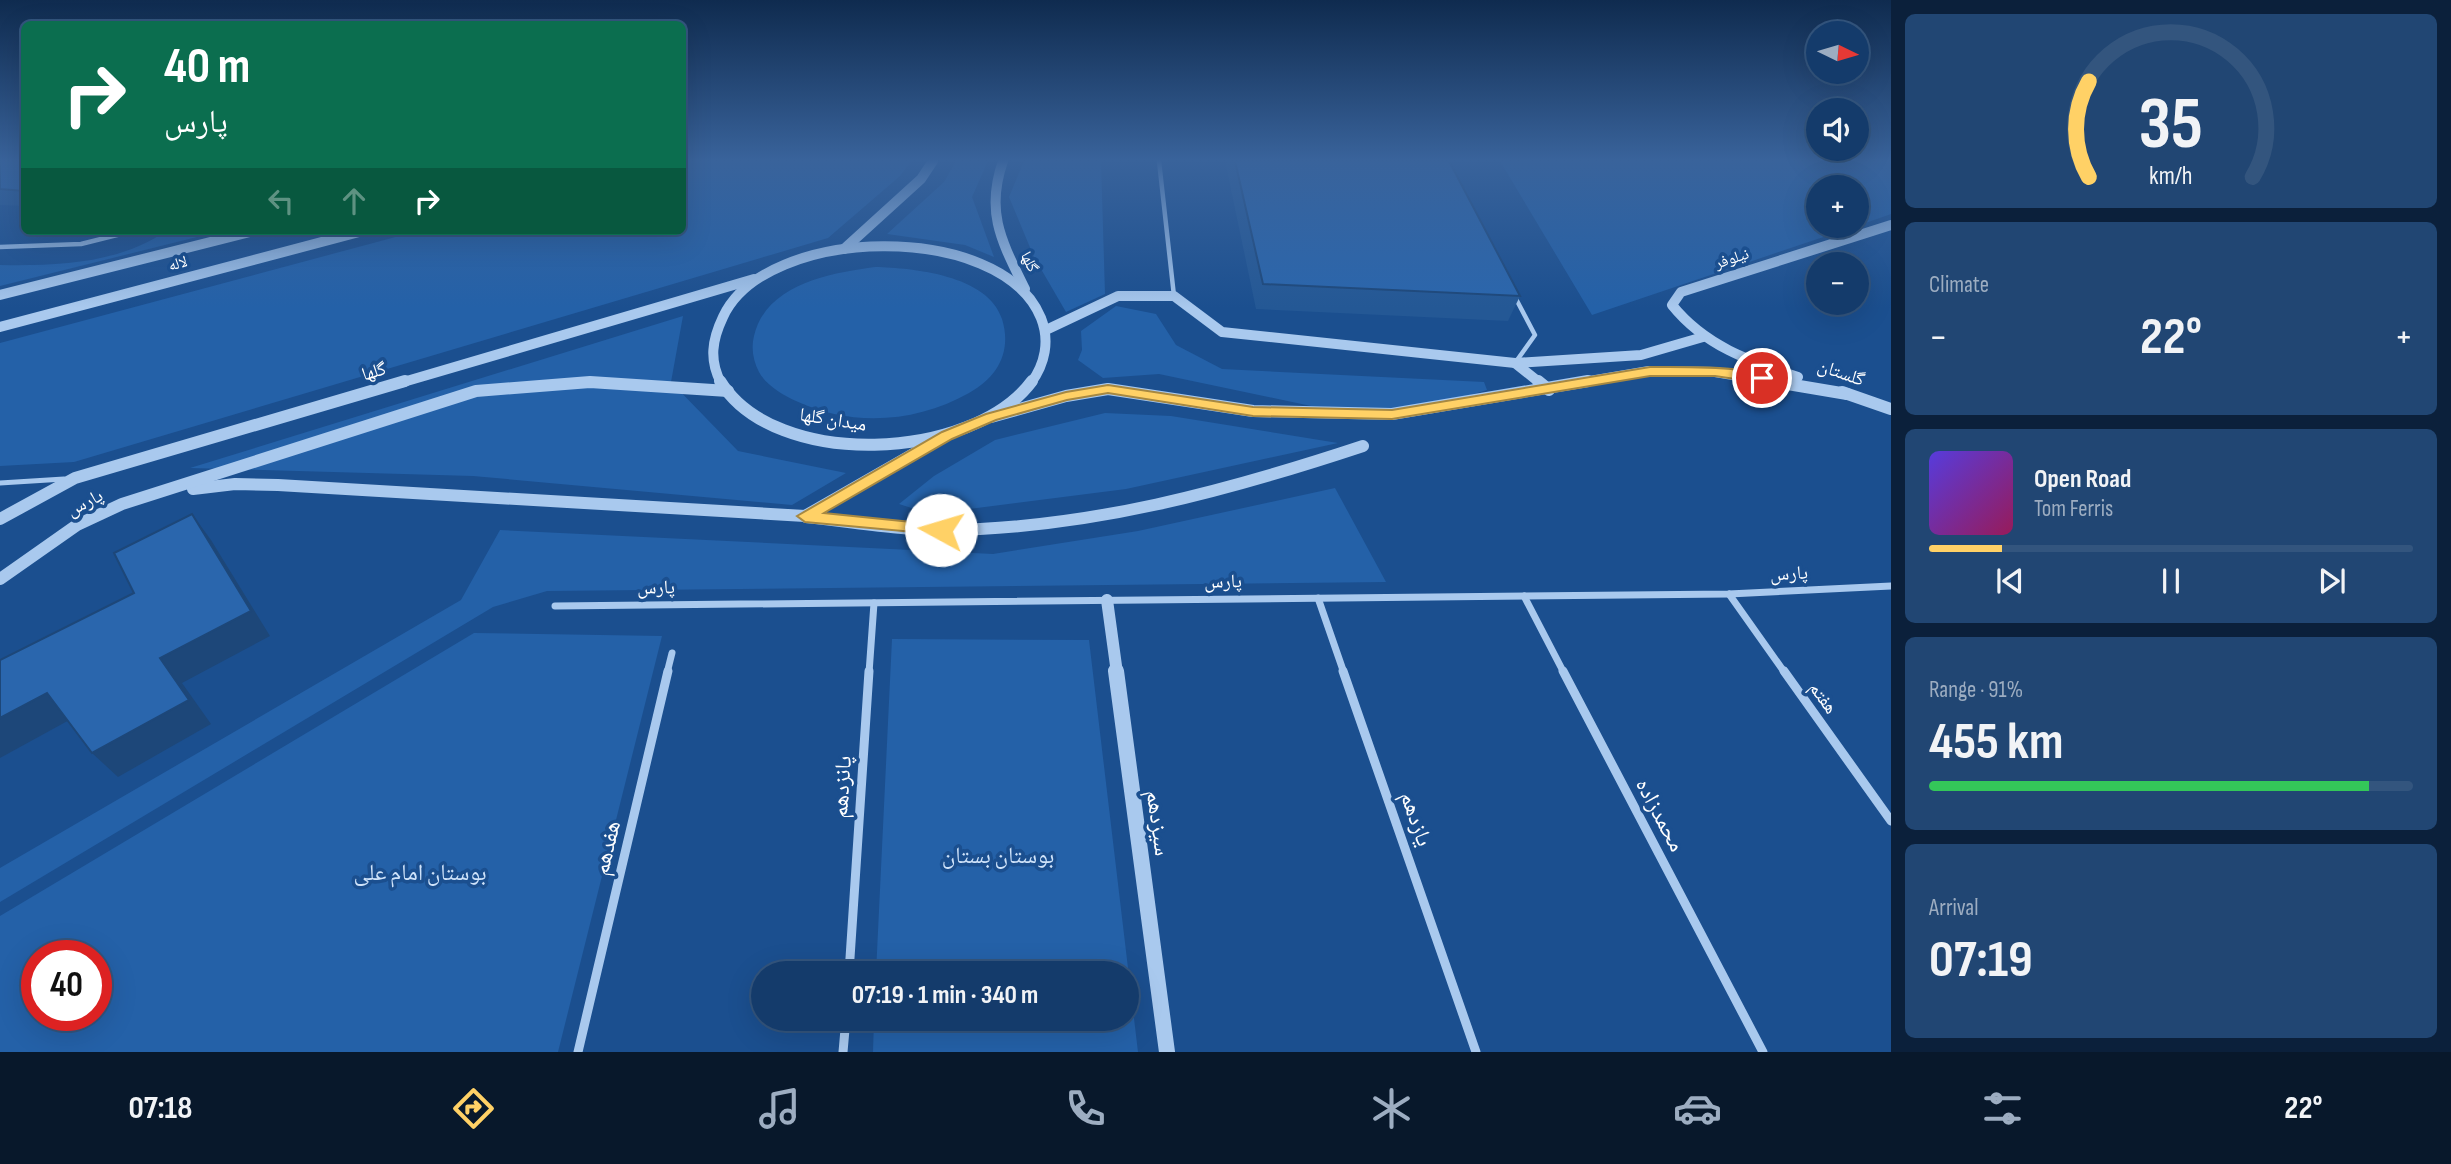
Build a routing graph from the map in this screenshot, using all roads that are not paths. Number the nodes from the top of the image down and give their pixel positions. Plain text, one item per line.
1 (887, 210) edge
2 (993, 210) edge
3 (1164, 210) edge
4 (1891, 225) edge
5 (117, 235) edge
6 (238, 235) edge
7 (348, 235) edge
8 (0, 247) edge
9 (844, 249) junction
10 (765, 276) junction
11 (1511, 289) edge
12 (0, 295) edge
13 (1029, 296) junction
14 (1174, 296) junction
15 (0, 327) edge
16 (1046, 330) junction
17 (1703, 337) junction
18 (1740, 358) joint
19 (1515, 363) junction
20 (1549, 390) junction
21 (728, 391) junction
22 (1847, 394) junction
23 (1891, 409) edge
24 (991, 417) junction
25 (947, 435) junction
26 (1363, 446) dead end
27 (75, 478) junction
28 (0, 483) edge
29 (193, 489) dead end
30 (805, 516) junction
31 (0, 519) edge
32 (0, 579) edge
33 (1891, 586) edge
34 (1729, 594) junction
35 (1524, 596) junction
36 (1318, 598) junction
37 (1107, 600) junction
38 (874, 603) junction
39 (555, 606) dead end
40 (672, 653) dead end
41 (1891, 821) edge
42 (850, 961) edge
43 (845, 1031) edge
44 (578, 1052) edge
45 (844, 1052) edge
46 (1167, 1052) edge
47 (1476, 1052) edge
48 (1763, 1052) edge

1 - 9 street
2 - 13 street, گلها
3 - 14 lane
4 - 17 street, نیلوفر
5 - 8 lane
6 - 12 street, لاله
7 - 15 street, لاله
9 - 10 street, میدان گلها
9 - 13 street, میدان گلها
10 - 21 street, میدان گلها
10 - 27 street, گلها
11 - 19 lane
13 - 16 street, میدان گلها
14 - 16 street
14 - 19 street
16 - 24 street, میدان گلها
17 - 18 street, نیلوفر
17 - 19 street
18 - 22 street, گلستان
19 - 20 street
20 - 22 street
20 - 24 street
21 - 25 street, میدان گلها
21 - 32 street, پارس
22 - 23 street, گلستان
24 - 25 street, میدان گلها
25 - 30 street
26 - 30 street
27 - 28 lane
27 - 31 street, گلها
29 - 30 street
33 - 34 street, پارس
34 - 35 street, پارس
34 - 41 street, هفتم
35 - 36 street, پارس
35 - 48 street, محمدزاده
36 - 37 street, پارس
36 - 47 street, یازدهم
37 - 38 street, پارس
37 - 46 street, سیزدهم
38 - 39 street, پارس
38 - 42 street, پانزدهم
40 - 44 street, هفدهم
43 - 45 street

